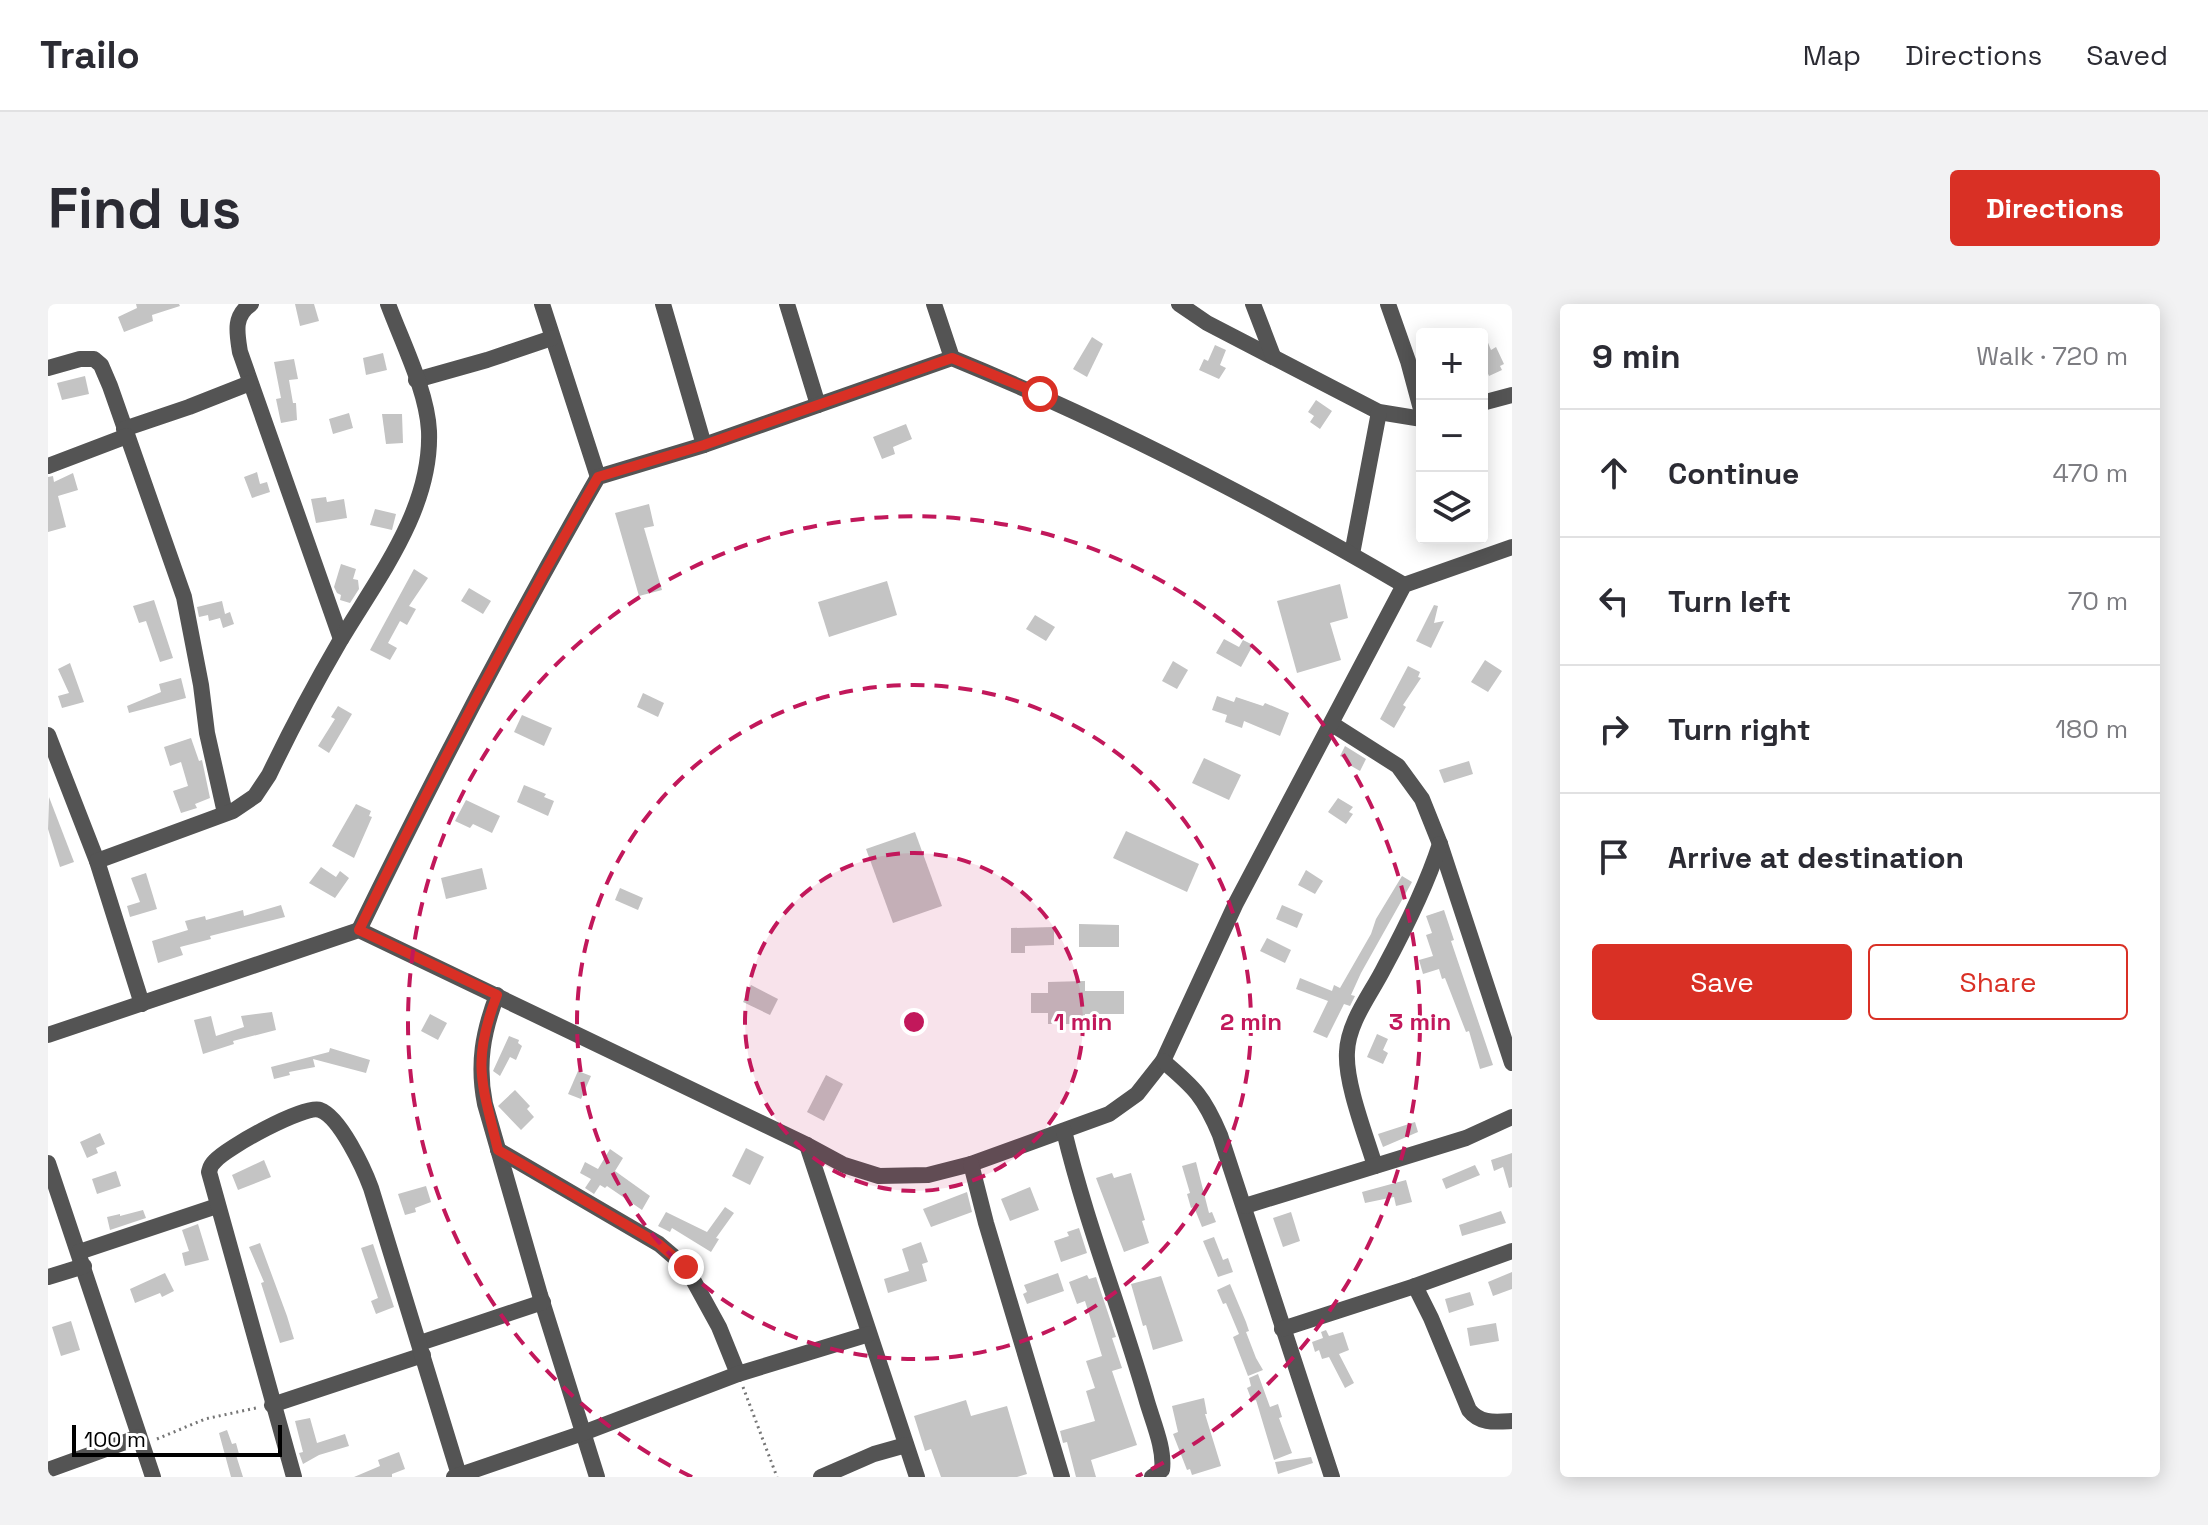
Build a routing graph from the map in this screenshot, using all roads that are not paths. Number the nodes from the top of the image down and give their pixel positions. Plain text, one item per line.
1 (251, 304) edge
2 (388, 304) edge
3 (542, 304) edge
4 (663, 304) edge
5 (787, 304) edge
6 (934, 304) edge
7 (1179, 304) edge
8 (1253, 304) edge
9 (1388, 304) edge
10 (552, 338) junction
11 (1273, 356) junction
12 (952, 358) junction
13 (48, 368) edge
14 (416, 380) junction
15 (250, 383) junction
16 (1512, 395) edge
17 (1418, 400) edge
18 (1488, 401) edge
19 (818, 405) junction
20 (1379, 412) junction
21 (1416, 418) edge
22 (126, 432) junction
23 (704, 445) junction
24 (48, 466) edge
25 (598, 477) junction
26 (1512, 547) edge
27 (1352, 554) junction
28 (1404, 585) junction
29 (341, 639) junction
30 (1332, 724) junction
31 (48, 735) edge
32 (225, 813) junction
33 (1440, 844) junction
34 (97, 861) junction
35 (359, 930) junction
36 (497, 995) junction
37 (142, 1004) junction
38 (48, 1035) edge
39 (1163, 1061) junction
40 (1512, 1063) edge
41 (1512, 1117) edge
42 (1064, 1131) junction
43 (807, 1145) junction
44 (498, 1150) junction
45 (48, 1163) edge
46 (971, 1164) junction
47 (1375, 1166) junction
48 (217, 1206) junction
49 (1245, 1206) junction
50 (1512, 1251) edge
51 (81, 1259) junction
52 (48, 1277) edge
53 (1415, 1286) junction
54 (543, 1302) junction
55 (1282, 1329) junction
56 (869, 1334) junction
57 (422, 1349) junction
58 (738, 1374) junction
59 (272, 1405) junction
60 (1512, 1421) edge
61 (583, 1433) junction
62 (141, 1441) junction
63 (906, 1445) junction
64 (48, 1470) edge
65 (463, 1475) edge
66 (153, 1477) edge
67 (294, 1477) edge
68 (597, 1477) edge
69 (821, 1477) edge
70 (917, 1477) edge
71 (1062, 1477) edge
72 (1152, 1477) edge
73 (1332, 1477) edge

1 - 15 street
2 - 14 street
3 - 10 street
4 - 23 street
5 - 19 street
6 - 12 street
7 - 11 street
8 - 11 street
9 - 17 street
10 - 14 street
10 - 25 street
11 - 20 street
12 - 19 street
12 - 27 street
13 - 22 street
14 - 29 street
15 - 22 street
15 - 29 street
16 - 18 street
19 - 23 street
20 - 21 street
20 - 27 street
22 - 24 street
22 - 32 street
23 - 25 street
25 - 35 street
26 - 28 street
27 - 28 street
28 - 30 street
29 - 32 street
30 - 33 street
30 - 39 street
31 - 34 street
32 - 34 street
33 - 40 street
33 - 47 street
34 - 37 street
35 - 36 street
35 - 37 street
36 - 43 street
36 - 44 street
37 - 38 street
39 - 42 street
39 - 49 street
41 - 47 street
42 - 46 street
42 - 72 street
43 - 46 street
43 - 56 street
44 - 54 street
44 - 58 street
45 - 51 street
46 - 71 street
47 - 49 street
48 - 51 street
48 - 57 street
48 - 59 street
49 - 55 street
50 - 53 street
51 - 52 street
51 - 62 street
53 - 55 street
53 - 60 street
54 - 57 street
54 - 61 street
55 - 73 street
56 - 58 street
56 - 63 street
57 - 59 street
57 - 65 street
58 - 61 street
59 - 67 street
61 - 65 street
61 - 68 street
62 - 64 street
62 - 66 street
63 - 69 street
63 - 70 street

